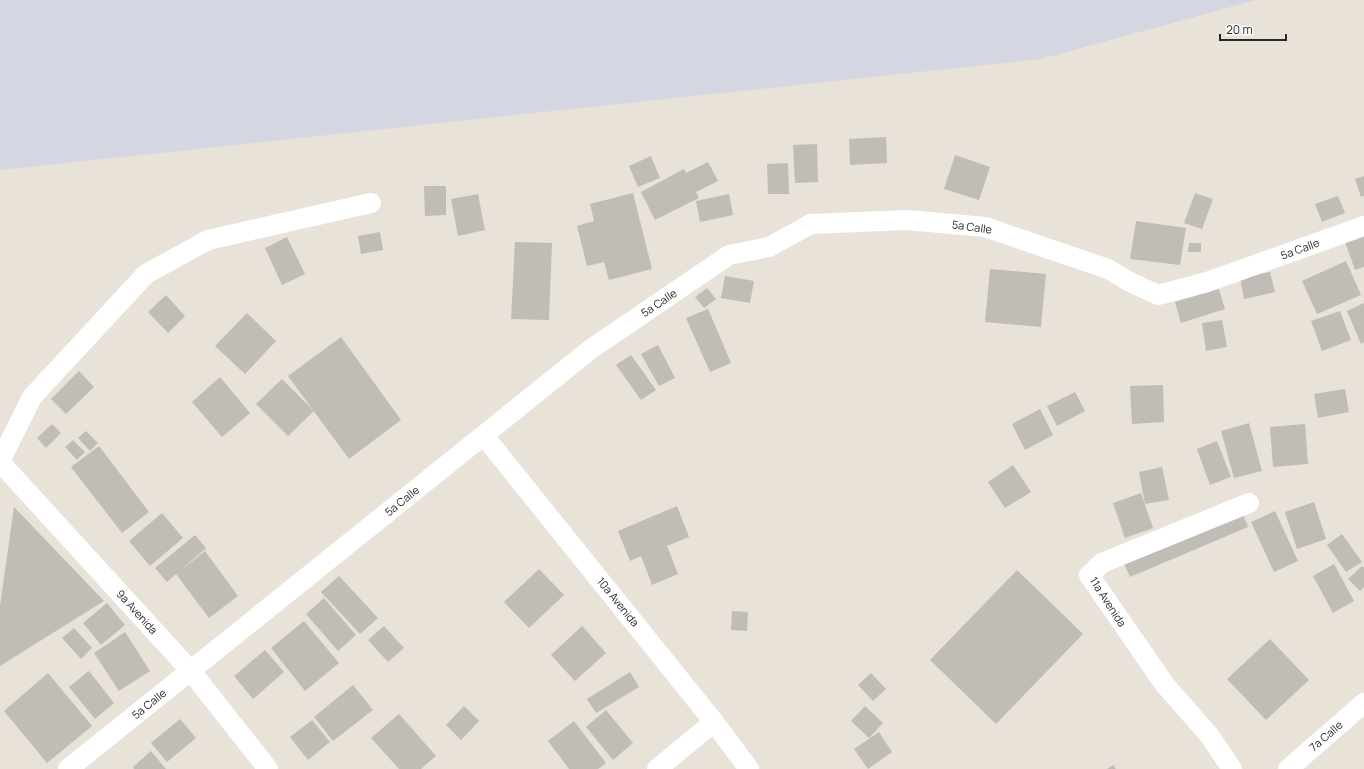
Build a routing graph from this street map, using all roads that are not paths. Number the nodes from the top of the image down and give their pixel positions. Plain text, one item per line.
1 (371, 203) dead end
2 (1364, 226) edge
3 (484, 436) junction
4 (0, 462) edge
5 (1249, 503) dead end
6 (190, 670) junction
7 (1364, 703) edge
8 (714, 722) junction
9 (68, 769) edge
10 (268, 769) edge
11 (657, 769) edge
12 (749, 769) edge
13 (1232, 769) edge
14 (1288, 769) edge

1 - 4 street
2 - 3 street, 5a Calle
3 - 6 street, 5a Calle
3 - 8 street, 10a Avenida
4 - 6 street, 9a Avenida
5 - 13 street, 11a Avenida
6 - 9 street, 5a Calle
6 - 10 street, 9a Avenida
7 - 14 street, 7a Calle
8 - 11 street
8 - 12 street, 10a Avenida

